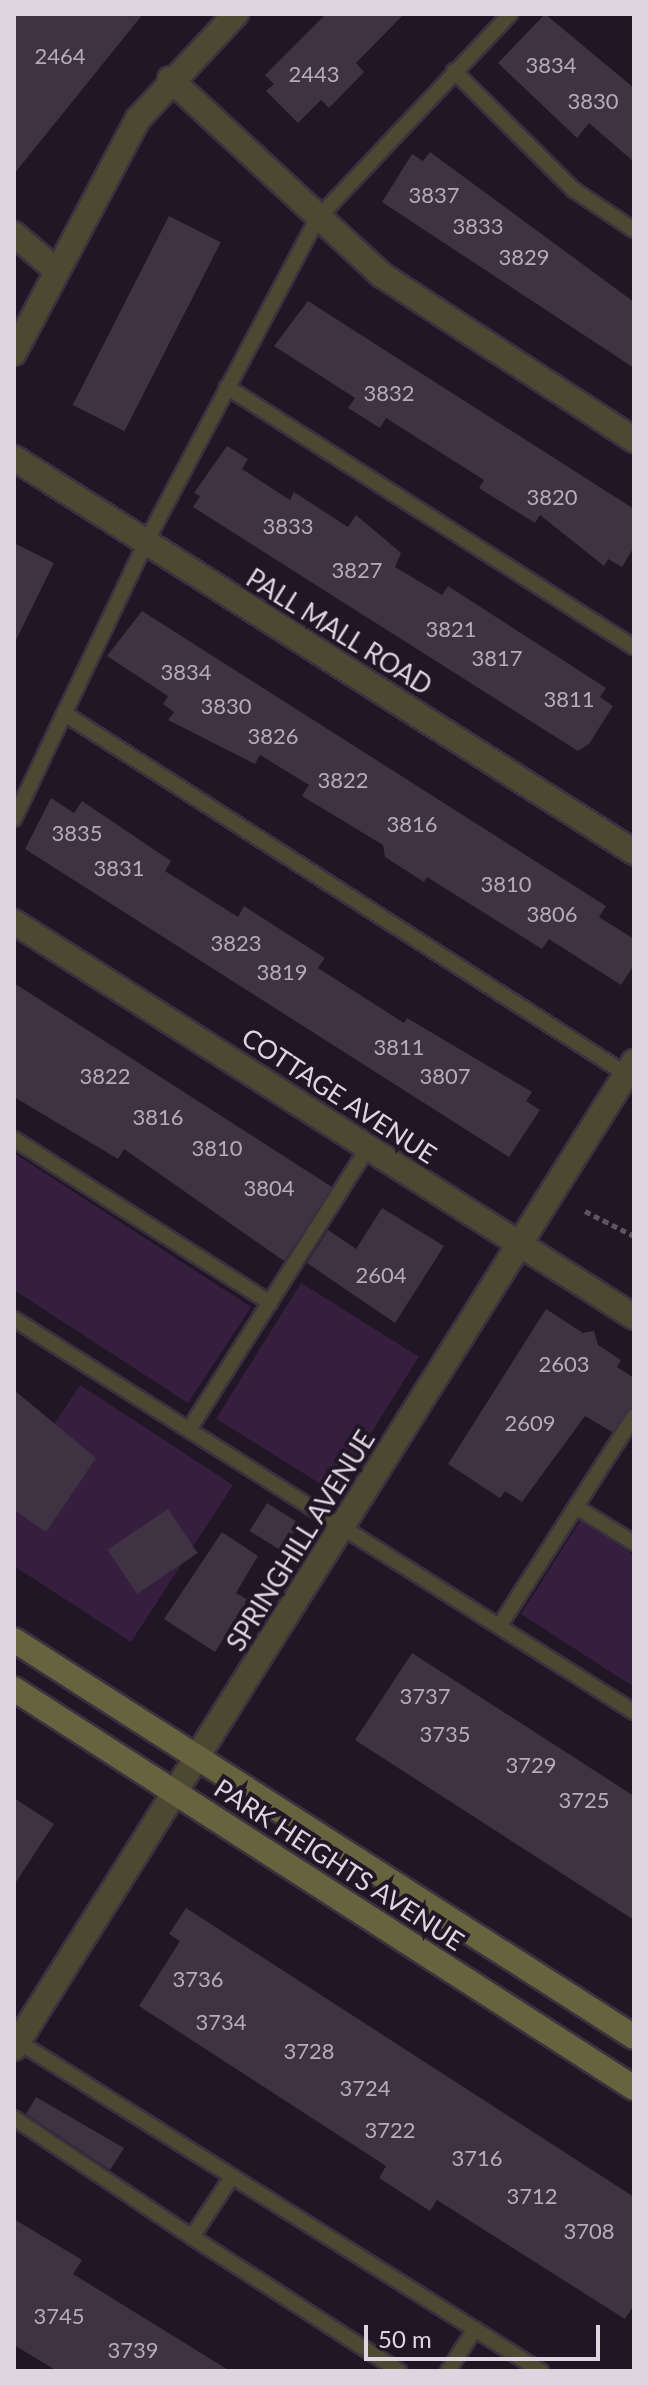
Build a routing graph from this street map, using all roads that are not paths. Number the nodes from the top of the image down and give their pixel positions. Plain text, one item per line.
1 (236, 14) edge
2 (510, 14) edge
3 (454, 71) junction
4 (170, 79) junction
5 (317, 219) junction
6 (634, 230) edge
7 (14, 234) edge
8 (56, 270) junction
9 (14, 353) edge
10 (227, 387) junction
11 (634, 440) edge
12 (14, 458) edge
13 (146, 542) junction
14 (634, 647) edge
15 (65, 714) junction
16 (14, 819) edge
17 (634, 852) edge
18 (14, 922) edge
19 (630, 1068) edge
20 (14, 1139) edge
21 (368, 1148) junction
22 (522, 1246) junction
23 (270, 1303) junction
24 (634, 1317) edge
25 (14, 1319) edge
26 (634, 1416) edge
27 (190, 1428) junction
28 (576, 1507) junction
29 (344, 1524) junction
30 (634, 1543) edge
31 (500, 1625) junction
32 (14, 1640) edge
33 (14, 1689) edge
34 (634, 1712) edge
35 (198, 1758) junction
36 (176, 1792) junction
37 (634, 2037) edge
38 (15, 2043) edge
39 (634, 2088) edge
40 (14, 2118) edge
41 (231, 2178) junction
42 (192, 2237) junction
43 (475, 2329) junction
44 (399, 2371) edge
45 (448, 2371) edge
46 (541, 2371) edge

1 - 4 street
2 - 3 lane
3 - 5 lane
3 - 6 lane
4 - 5 street
4 - 8 street
5 - 10 lane
5 - 11 street
7 - 8 street
8 - 9 street
10 - 13 lane
10 - 14 lane
12 - 13 street, PALL MALL ROAD
13 - 15 lane
13 - 17 street, PALL MALL ROAD
15 - 16 lane
15 - 19 lane
18 - 21 street, COTTAGE AVENUE
19 - 22 street, SPRINGHILL AVENUE
20 - 23 lane
21 - 22 street, COTTAGE AVENUE
21 - 23 lane
22 - 24 street, COTTAGE AVENUE
22 - 29 street, SPRINGHILL AVENUE
23 - 27 lane
25 - 27 lane
26 - 28 lane
27 - 29 lane
28 - 30 lane
28 - 31 lane
29 - 31 lane
29 - 35 street, SPRINGHILL AVENUE
31 - 34 lane
32 - 35 main road, PARK HEIGHTS AVENUE
33 - 36 main road, PARK HEIGHTS AVENUE
35 - 36 street, SPRINGHILL AVENUE
35 - 37 main road, PARK HEIGHTS AVENUE
36 - 38 street, SPRINGHILL AVENUE
36 - 39 main road, PARK HEIGHTS AVENUE
38 - 41 lane
40 - 42 lane
41 - 42 lane
41 - 43 lane
42 - 44 lane
43 - 45 lane
43 - 46 lane

